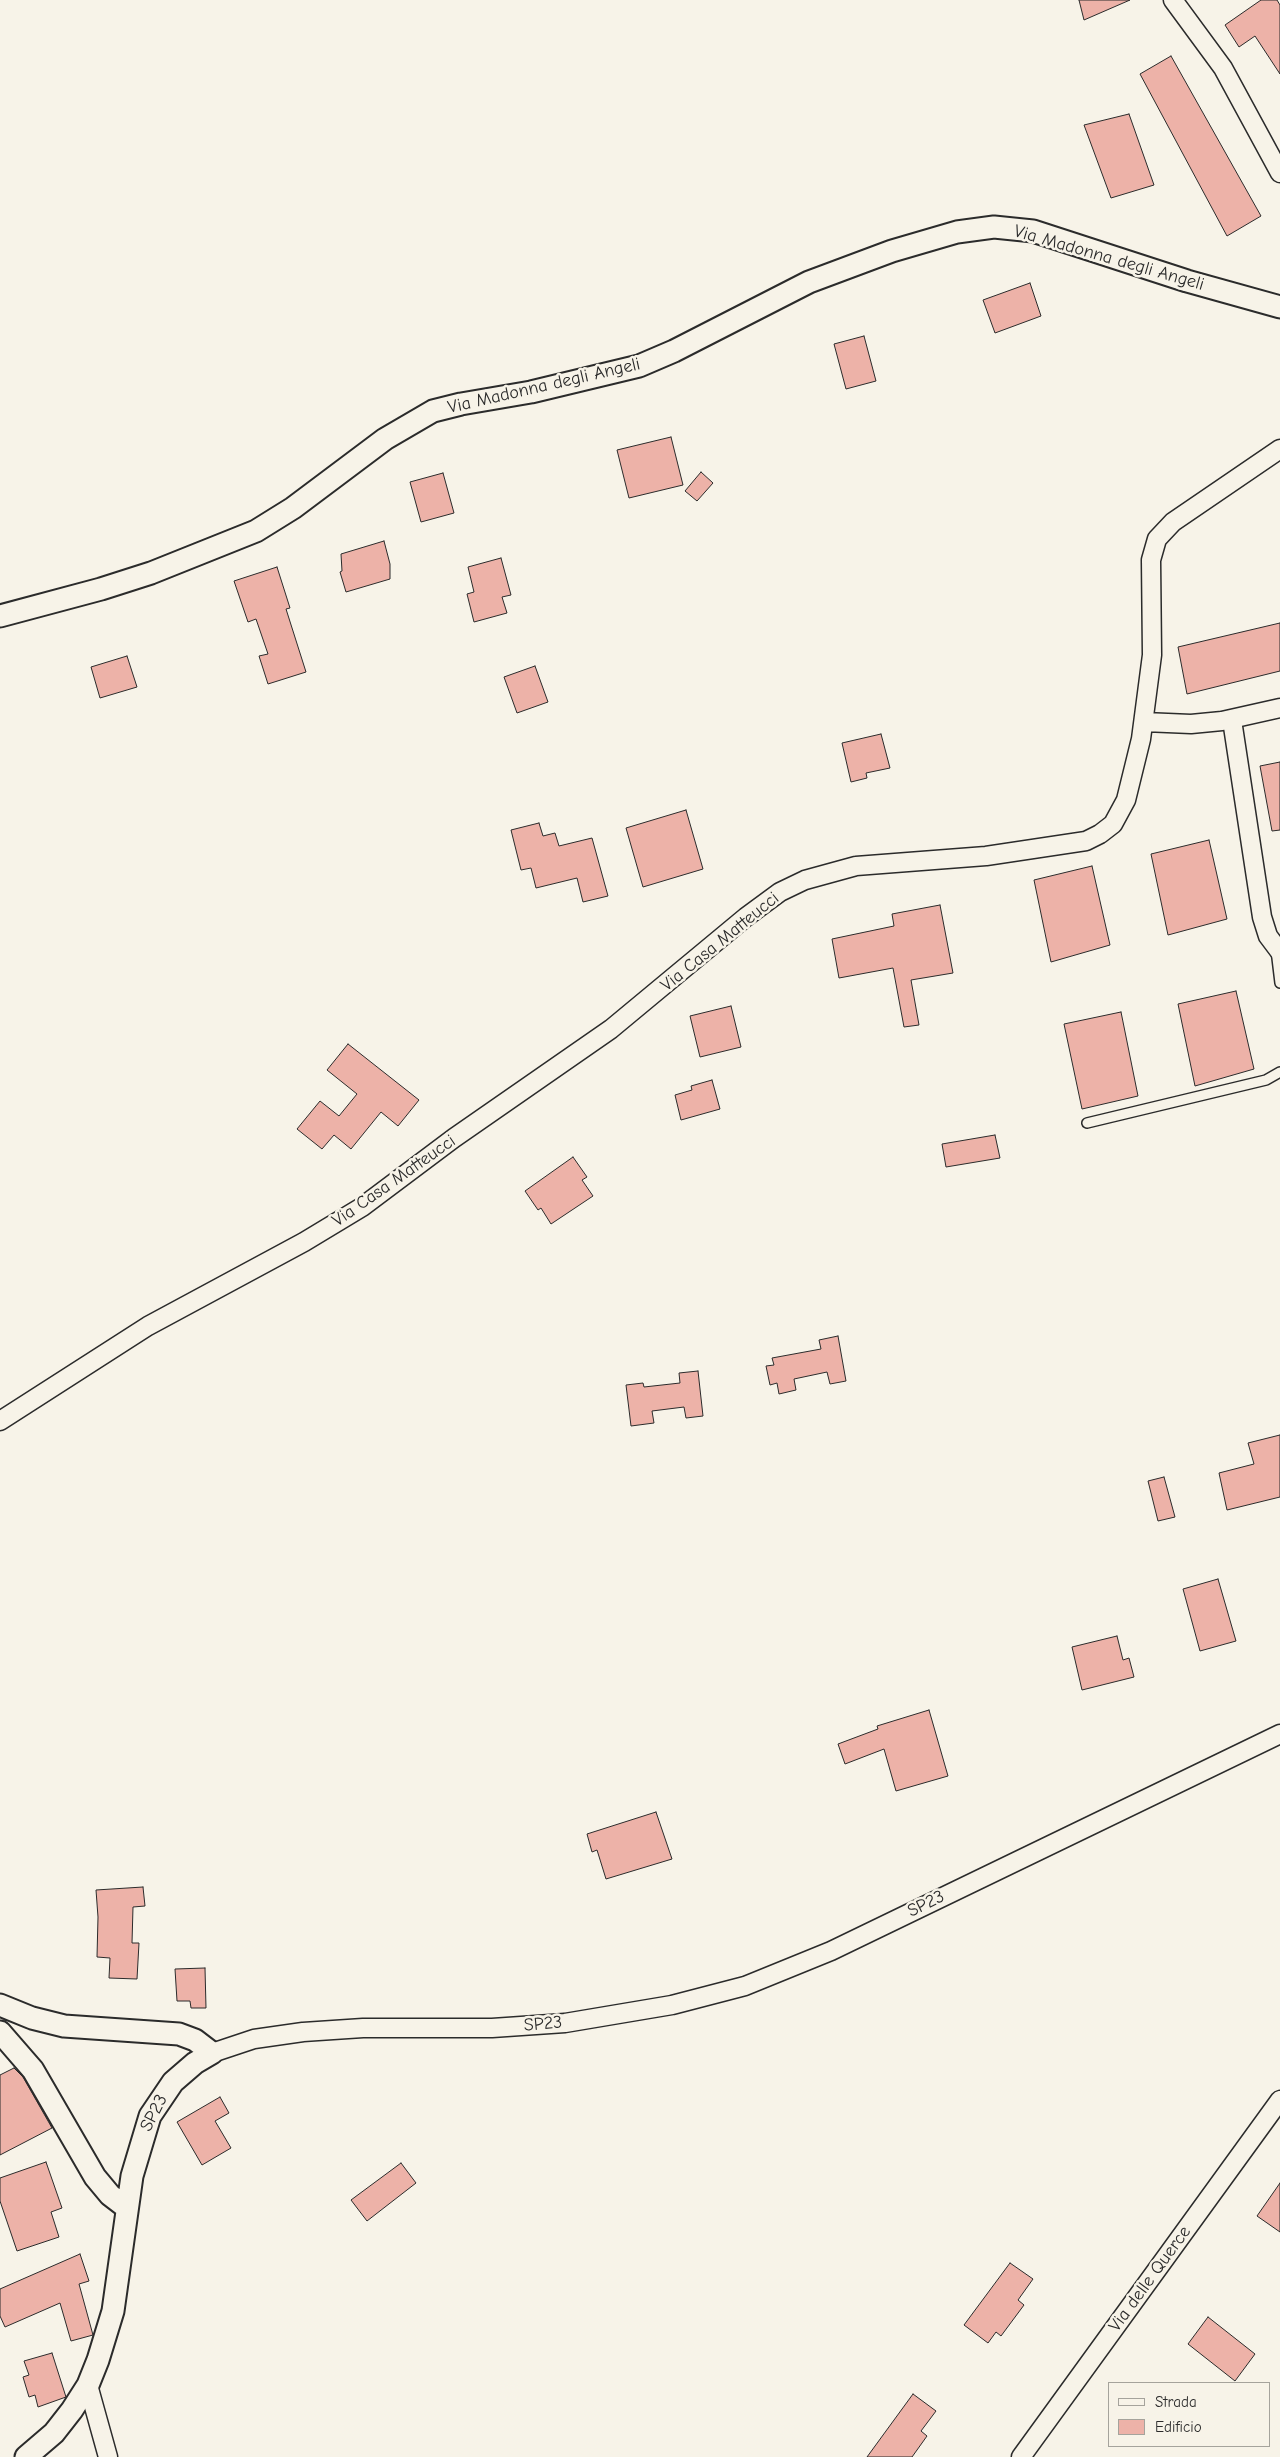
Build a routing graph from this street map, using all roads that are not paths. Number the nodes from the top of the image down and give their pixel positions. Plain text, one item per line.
1 (1173, 0) edge
2 (1280, 173) edge
3 (1280, 307) edge
4 (1280, 449) edge
5 (0, 616) edge
6 (1280, 708) edge
7 (1232, 720) junction
8 (1144, 722) junction
9 (1278, 950) edge
10 (1280, 983) edge
11 (1280, 1072) edge
12 (1087, 1122) dead end
13 (0, 1421) edge
14 (1280, 1734) edge
15 (0, 2005) edge
16 (0, 2032) edge
17 (212, 2053) junction
18 (1280, 2100) edge
19 (127, 2208) junction
20 (88, 2385) junction
21 (26, 2457) edge
22 (108, 2457) edge
23 (1021, 2457) edge

1 - 2 street
3 - 5 street, Via Madonna degli Angeli
4 - 8 street, Via Casa Matteucci
6 - 7 street
7 - 8 street
7 - 9 street
8 - 13 street, Via Casa Matteucci
9 - 10 lane
11 - 12 lane
14 - 17 street, SP23 / SP23
15 - 17 street
16 - 19 street
17 - 19 street, SP23 / SP23
18 - 23 street, Via delle Querce
19 - 20 street, SP23 / SP23
20 - 21 street, SP23 / SP23
20 - 22 street

